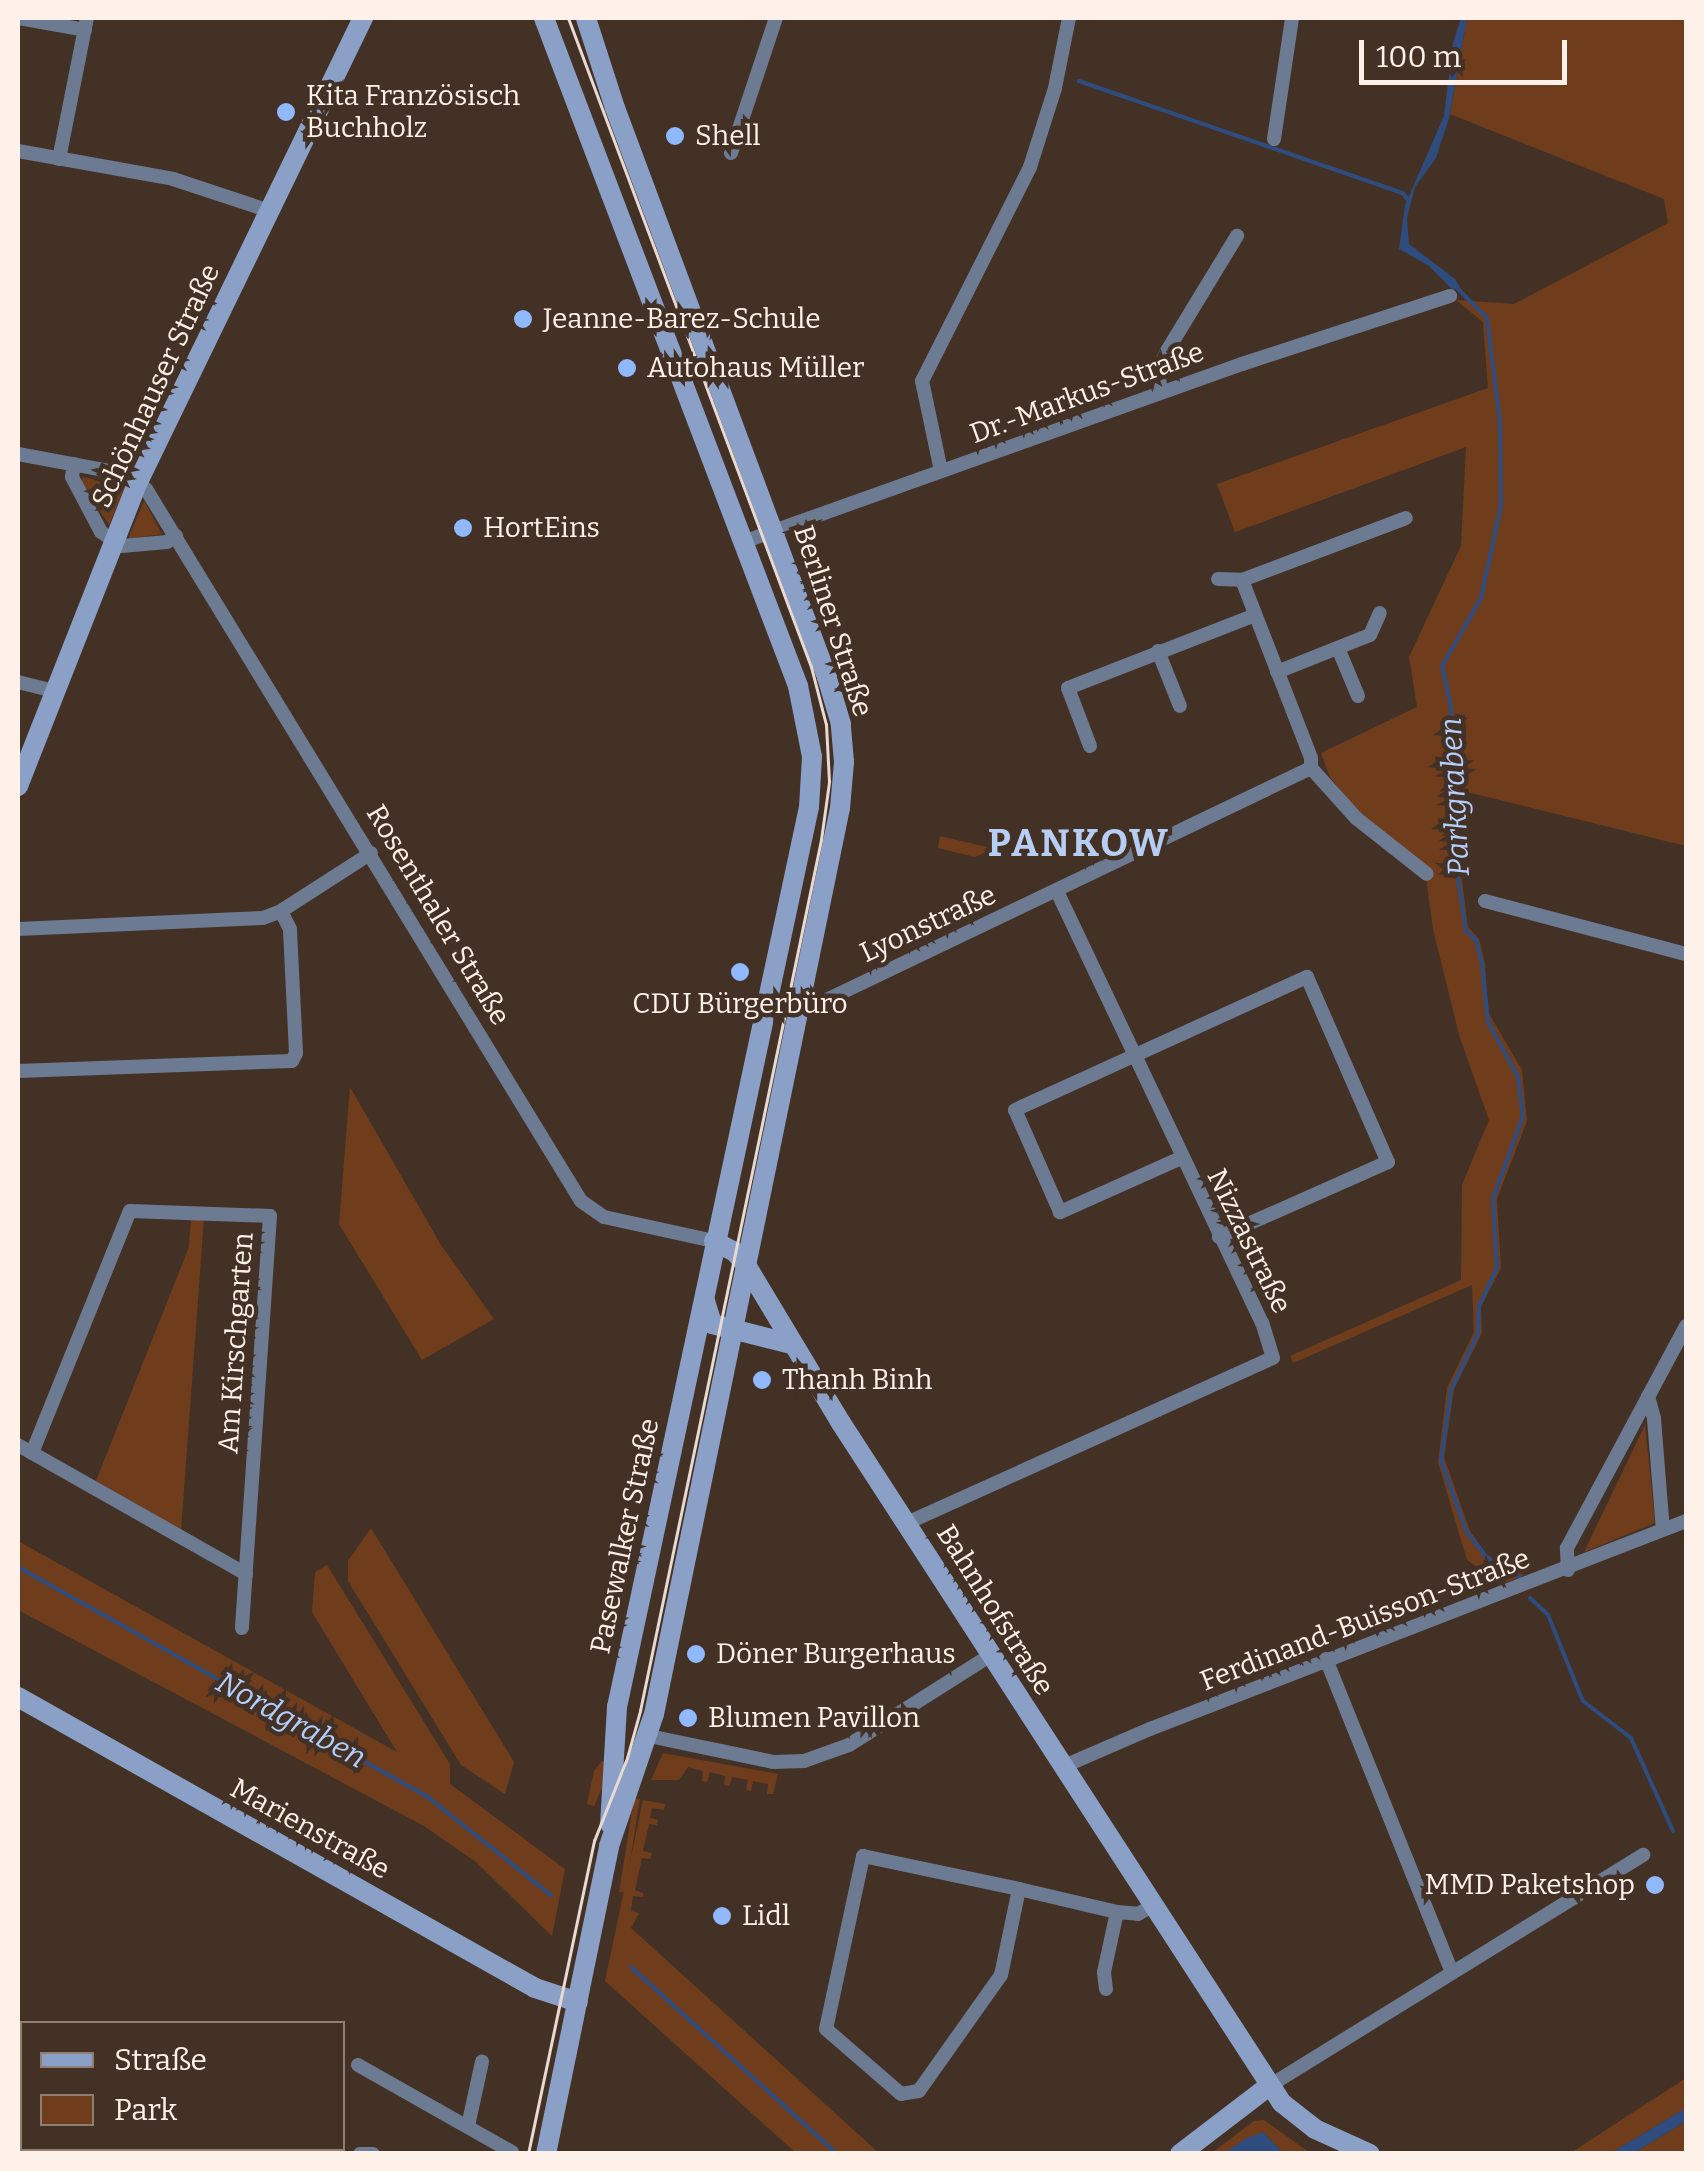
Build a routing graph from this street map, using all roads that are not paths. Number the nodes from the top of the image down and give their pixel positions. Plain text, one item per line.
1 (19, 18) edge
2 (364, 18) edge
3 (544, 18) edge
4 (586, 18) edge
5 (776, 18) edge
6 (1069, 18) edge
7 (1292, 18) edge
8 (86, 24) edge
9 (1274, 139) dead end
10 (18, 151) edge
11 (731, 153) dead end
12 (59, 159) junction
13 (270, 211) junction
14 (1237, 236) dead end
15 (1450, 296) dead end
16 (1161, 392) junction
17 (18, 454) edge
18 (74, 464) junction
19 (941, 472) junction
20 (138, 482) junction
21 (1406, 518) dead end
22 (775, 530) junction
23 (176, 536) junction
24 (113, 540) junction
25 (742, 542) junction
26 (1218, 579) dead end
27 (1242, 580) junction
28 (1380, 613) dead end
29 (1255, 615) junction
30 (1338, 648) junction
31 (1158, 651) junction
32 (1277, 672) junction
33 (18, 682) edge
34 (53, 691) junction
35 (1358, 696) dead end
36 (1180, 706) dead end
37 (1090, 746) dead end
38 (1310, 768) junction
39 (18, 786) edge
40 (371, 853) junction
41 (1427, 874) dead end
42 (1057, 891) junction
43 (1485, 901) dead end
44 (282, 911) junction
45 (18, 929) edge
46 (1686, 954) edge
47 (800, 1000) junction
48 (1133, 1057) junction
49 (18, 1071) edge
50 (1181, 1158) junction
51 (1219, 1237) junction
52 (714, 1241) junction
53 (746, 1265) junction
54 (705, 1294) junction
55 (1686, 1326) edge
56 (733, 1331) junction
57 (792, 1344) junction
58 (1648, 1396) junction
59 (18, 1445) edge
60 (32, 1453) junction
61 (1686, 1520) edge
62 (907, 1523) junction
63 (1664, 1530) junction
64 (654, 1535) junction
65 (688, 1543) junction
66 (1568, 1570) junction
67 (246, 1574) junction
68 (242, 1628) dead end
69 (990, 1655) junction
70 (1326, 1659) junction
71 (18, 1697) edge
72 (614, 1732) junction
73 (649, 1736) junction
74 (1062, 1767) junction
75 (609, 1846) junction
76 (1643, 1856) dead end
77 (1019, 1889) junction
78 (1152, 1906) junction
79 (1116, 1912) junction
80 (1451, 1970) junction
81 (1106, 1989) dead end
82 (578, 2002) junction
83 (482, 2062) dead end
84 (358, 2065) dead end
85 (1269, 2086) junction
86 (468, 2126) junction
87 (512, 2152) edge
88 (360, 2154) edge
89 (372, 2154) edge
90 (546, 2154) edge
91 (1180, 2154) edge
92 (1370, 2154) edge

1 - 8 street
2 - 13 main road, Schönhauser Straße
3 - 25 main road, Berliner Straße
4 - 22 main road, Berliner Straße
5 - 11 street
6 - 19 street
7 - 9 street
8 - 12 street
10 - 12 street
12 - 13 street
13 - 20 main road, Schönhauser Straße
14 - 16 street
15 - 16 street, Dr.-Markus-Straße
16 - 19 street, Dr.-Markus-Straße
17 - 18 street
18 - 20 street
18 - 24 street
19 - 22 street, Dr.-Markus-Straße
20 - 23 street, Rosenthaler Straße
20 - 24 main road, Schönhauser Straße
21 - 27 street
22 - 25 street, Dr.-Markus-Straße
22 - 47 main road, Berliner Straße
23 - 24 street
23 - 40 street, Rosenthaler Straße
24 - 34 main road, Schönhauser Straße
25 - 52 main road, Berliner Straße
26 - 27 street
27 - 29 street
28 - 30 street
29 - 31 street
29 - 32 street
30 - 32 street
30 - 35 street
31 - 36 street
31 - 37 street
32 - 38 street
33 - 34 street
34 - 39 main road, Schönhauser Straße
38 - 41 street
38 - 42 street, Lyonstraße
40 - 44 street
40 - 52 street, Rosenthaler Straße
42 - 47 street, Lyonstraße
42 - 48 street, Nizzastraße
43 - 46 street
44 - 45 street
44 - 49 street
47 - 53 main road, Berliner Straße
48 - 50 street, Nizzastraße
48 - 50 street
48 - 51 street
50 - 51 street, Nizzastraße
51 - 62 street, Nizzastraße
52 - 53 main road
52 - 54 main road, Pasewalker Straße
53 - 56 main road, Pasewalker Straße
53 - 57 main road, Bahnhofstraße
54 - 56 main road
54 - 64 main road, Pasewalker Straße
55 - 58 street
56 - 57 main road
56 - 65 main road, Pasewalker Straße
57 - 62 main road, Bahnhofstraße
58 - 63 street
58 - 66 street
59 - 60 street
60 - 67 street
60 - 67 street, Am Kirschgarten
61 - 63 street, Ferdinand-Buisson-Straße
62 - 69 main road, Bahnhofstraße
63 - 66 street, Ferdinand-Buisson-Straße
64 - 65 main road
64 - 72 main road, Pasewalker Straße
65 - 73 main road, Pasewalker Straße
66 - 70 street, Ferdinand-Buisson-Straße
67 - 68 street, Am Kirschgarten
69 - 73 street
69 - 74 main road, Bahnhofstraße
70 - 74 street, Ferdinand-Buisson-Straße
70 - 80 street
71 - 82 main road, Marienstraße
72 - 73 main road
72 - 75 main road, Pasewalker Straße
73 - 75 main road, Pasewalker Straße
74 - 78 main road, Bahnhofstraße
75 - 82 main road, Pasewalker Straße
76 - 80 street
77 - 77 street
77 - 79 street
78 - 79 street
78 - 85 main road, Bahnhofstraße
79 - 81 street
80 - 85 street
82 - 90 main road, Pasewalker Straße
83 - 86 street
84 - 86 street
85 - 91 main road
85 - 92 main road, Bahnhofstraße
86 - 87 street
88 - 89 street

